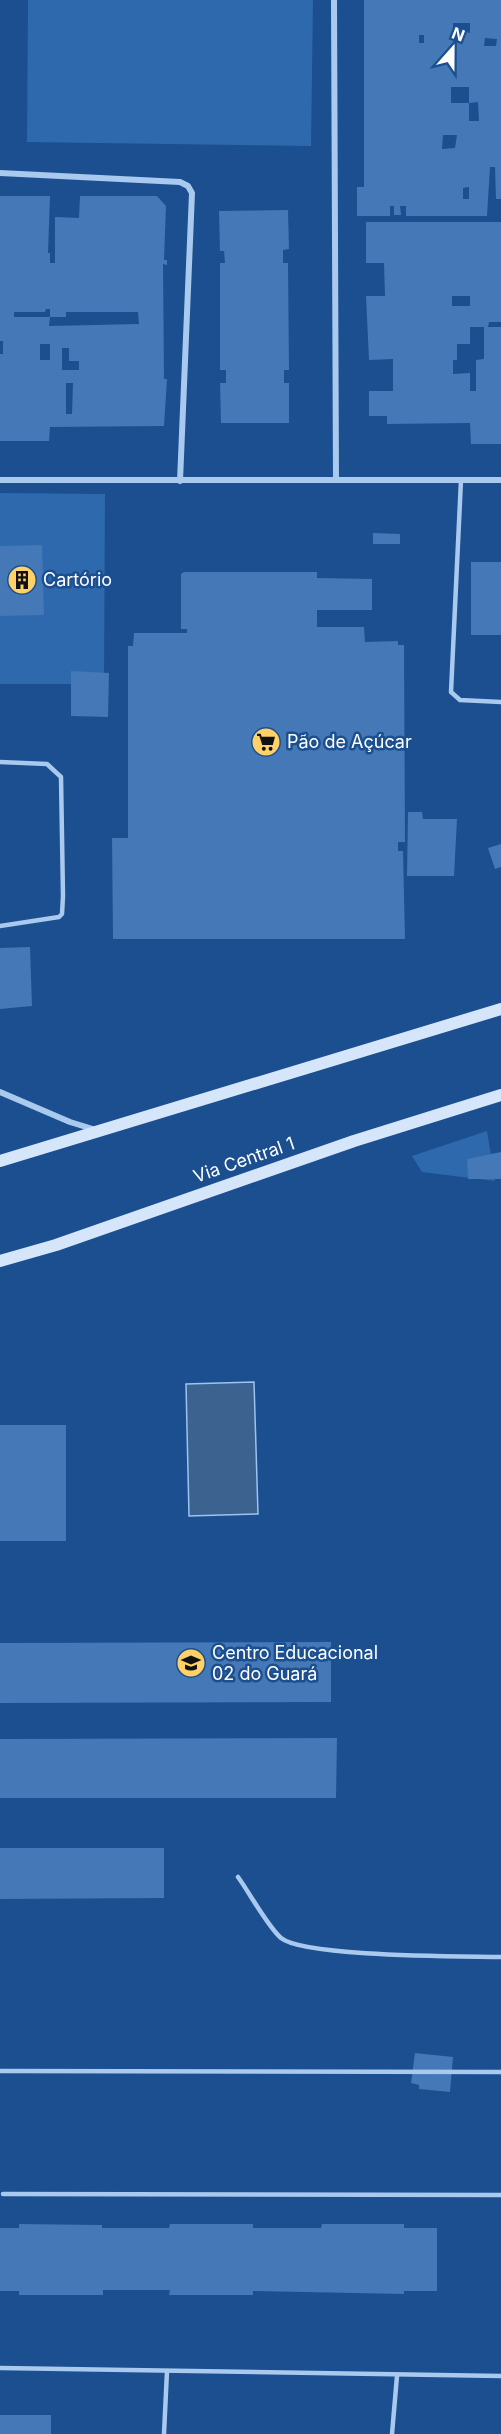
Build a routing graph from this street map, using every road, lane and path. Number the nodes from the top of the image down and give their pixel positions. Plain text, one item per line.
1 (334, 0) edge
2 (0, 173) edge
3 (0, 480) edge
4 (336, 480) junction
5 (461, 480) junction
6 (501, 480) edge
7 (180, 481) junction
8 (501, 702) edge
9 (0, 762) edge
10 (0, 926) edge
11 (501, 1009) edge
12 (0, 1092) edge
13 (501, 1095) edge
14 (99, 1131) junction
15 (0, 1161) edge
16 (0, 1261) edge
17 (238, 1877) dead end
18 (501, 1958) edge
19 (0, 2071) edge
20 (501, 2072) edge
21 (3, 2194) dead end
22 (501, 2195) edge
23 (0, 2368) edge
24 (167, 2371) junction
25 (397, 2376) junction
26 (501, 2376) edge
27 (164, 2434) edge
28 (392, 2434) edge

1 - 4 street
2 - 7 street
3 - 7 street
4 - 5 street
4 - 7 street
5 - 6 street
5 - 8 lane
9 - 10 lane
11 - 14 main road
12 - 14 street
13 - 16 main road, Via Central 1
14 - 15 main road
17 - 18 lane
19 - 20 lane
21 - 22 lane
23 - 24 lane
24 - 25 lane
24 - 27 lane
25 - 26 lane
25 - 28 lane

